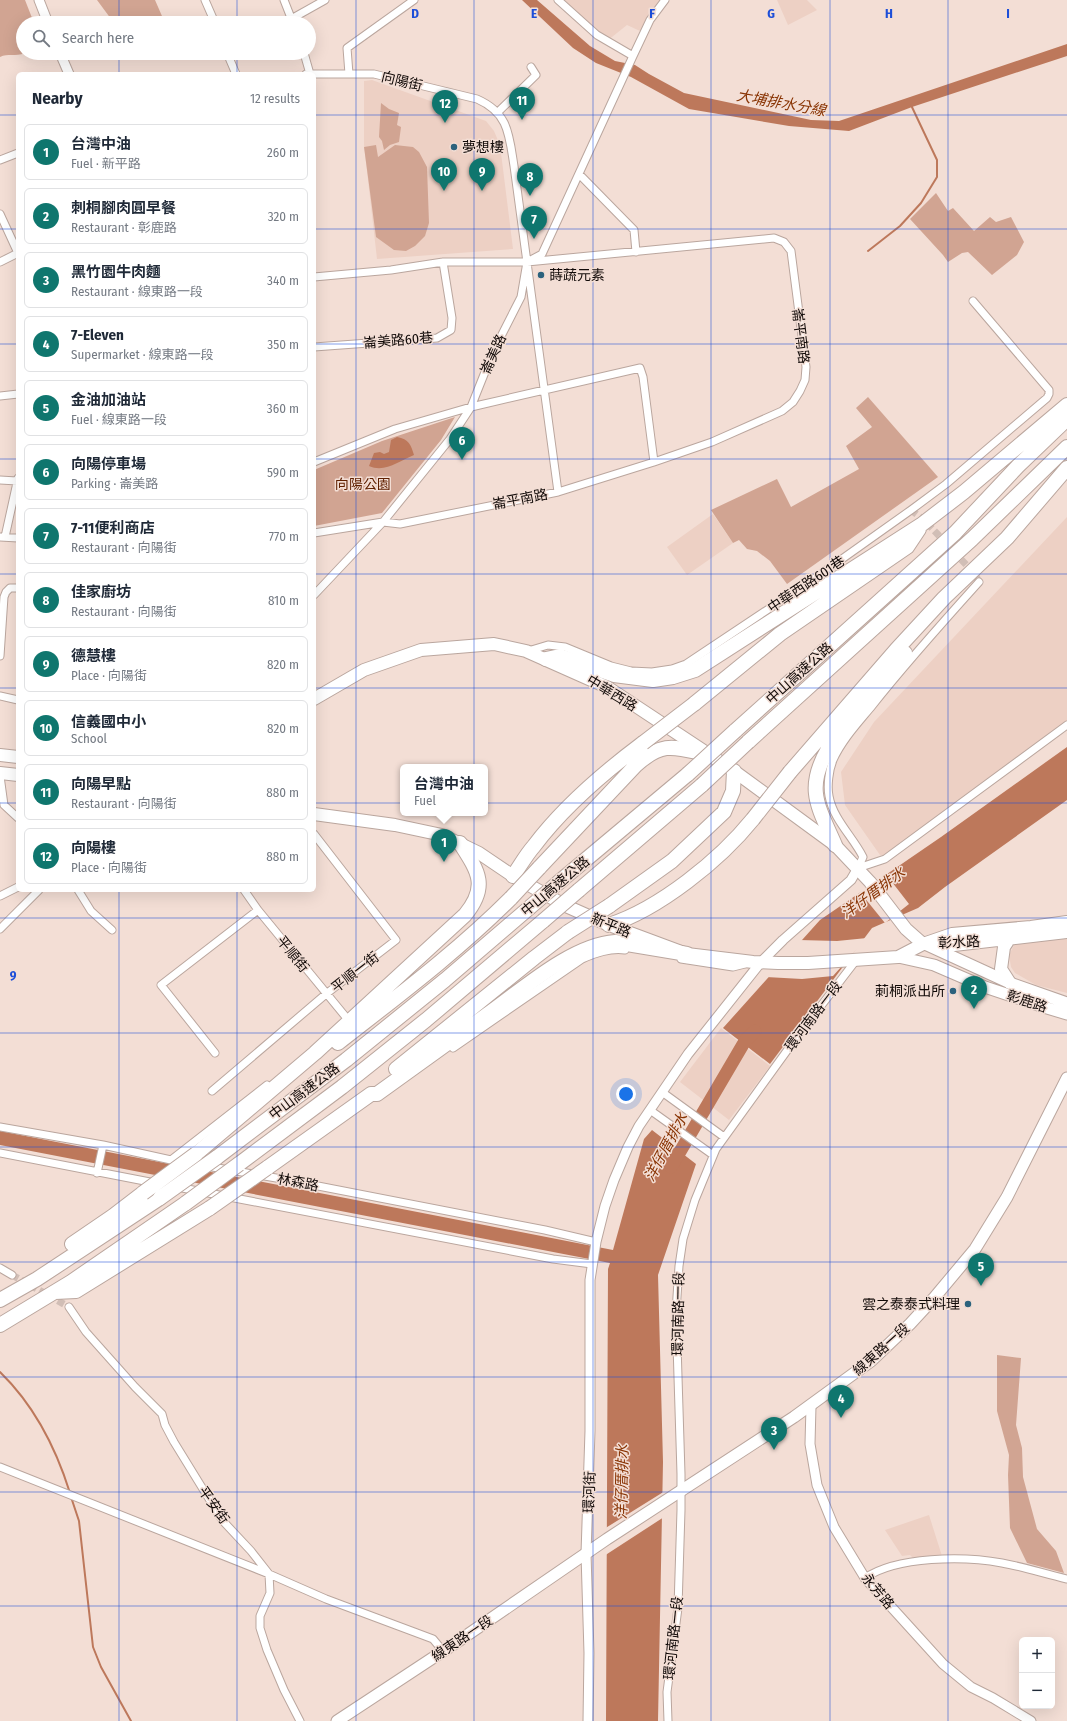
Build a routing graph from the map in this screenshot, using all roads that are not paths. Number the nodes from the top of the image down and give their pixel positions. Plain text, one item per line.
1 (39, 0) edge
2 (206, 0) edge
3 (284, 0) edge
4 (325, 0) edge
5 (414, 0) edge
6 (558, 0) edge
7 (665, 0) edge
8 (45, 16) edge
9 (212, 16) edge
10 (290, 16) edge
11 (299, 16) edge
12 (633, 56) junction
13 (63, 60) edge
14 (231, 60) edge
15 (306, 60) edge
16 (531, 67) dead end
17 (68, 72) edge
18 (235, 72) edge
19 (309, 72) edge
20 (316, 74) edge
21 (349, 74) junction
22 (498, 112) junction
23 (16, 154) edge
24 (0, 160) edge
25 (579, 174) junction
26 (0, 214) edge
27 (16, 249) edge
28 (636, 252) junction
29 (16, 254) edge
30 (0, 262) edge
31 (444, 262) junction
32 (527, 262) junction
33 (316, 277) edge
34 (973, 300) dead end
35 (316, 347) edge
36 (545, 389) junction
37 (16, 394) edge
38 (0, 396) edge
39 (1067, 405) edge
40 (471, 407) junction
41 (1067, 420) edge
42 (1067, 447) edge
43 (316, 461) edge
44 (654, 462) junction
45 (1067, 468) edge
46 (0, 480) edge
47 (16, 480) edge
48 (16, 488) edge
49 (558, 492) junction
50 (383, 522) junction
51 (921, 525) junction
52 (316, 533) edge
53 (3, 537) edge
54 (16, 538) edge
55 (1007, 538) junction
56 (979, 582) dead end
57 (16, 588) edge
58 (316, 593) edge
59 (526, 651) junction
60 (0, 656) edge
61 (546, 659) junction
62 (0, 696) edge
63 (316, 698) edge
64 (16, 700) edge
65 (1067, 725) edge
66 (706, 754) junction
67 (0, 755) edge
68 (16, 757) edge
69 (734, 771) junction
70 (0, 774) edge
71 (16, 775) edge
72 (316, 814) edge
73 (16, 816) edge
74 (316, 837) edge
75 (460, 843) junction
76 (836, 845) junction
77 (858, 868) junction
78 (513, 876) junction
79 (16, 888) edge
80 (37, 892) edge
81 (79, 892) edge
82 (245, 892) edge
83 (0, 896) edge
84 (258, 910) junction
85 (1067, 922) edge
86 (609, 925) junction
87 (0, 929) edge
88 (112, 930) dead end
89 (1067, 932) edge
90 (1010, 938) junction
91 (923, 944) junction
92 (687, 954) junction
93 (898, 957) junction
94 (857, 959) junction
95 (757, 962) junction
96 (1010, 983) junction
97 (326, 994) junction
98 (1067, 1003) edge
99 (1067, 1014) edge
100 (345, 1016) dead end
101 (338, 1022) dead end
102 (215, 1053) dead end
103 (1067, 1078) edge
104 (393, 1089) dead end
105 (212, 1091) dead end
106 (662, 1092) junction
107 (371, 1094) junction
108 (650, 1110) junction
109 (246, 1113) junction
110 (0, 1127) edge
111 (724, 1137) junction
112 (102, 1147) junction
113 (0, 1153) edge
114 (713, 1155) junction
115 (171, 1160) junction
116 (97, 1170) junction
117 (596, 1242) junction
118 (592, 1264) junction
119 (0, 1268) edge
120 (12, 1275) tunnel mouth
121 (21, 1287) junction
122 (53, 1293) junction
123 (0, 1300) edge
124 (69, 1307) tunnel mouth
125 (0, 1325) edge
126 (811, 1406) junction
127 (0, 1467) edge
128 (681, 1490) junction
129 (586, 1554) junction
130 (269, 1574) junction
131 (865, 1578) junction
132 (1067, 1579) edge
133 (443, 1651) junction
134 (300, 1721) edge
135 (337, 1721) edge
136 (588, 1721) edge
137 (668, 1721) edge
138 (1031, 1721) edge

1 - 8 street
2 - 9 street
3 - 10 street
4 - 11 street
5 - 21 street
6 - 12 street
7 - 12 street
12 - 25 street
13 - 17 street
14 - 18 street
15 - 19 street
16 - 22 street
20 - 21 street, 向陽街
21 - 22 street, 向陽街
22 - 32 street
23 - 24 street
25 - 28 street
25 - 32 street
26 - 27 street
28 - 32 street, 崙平南路
28 - 44 street, 崙平南路
29 - 30 street
31 - 32 street, 崙平南路
31 - 33 street, 崙平南路
31 - 35 street, 崙美路60巷
32 - 36 street
32 - 40 street, 崙美路
34 - 59 street, 中華西路601巷
36 - 40 street
36 - 44 street
36 - 49 street
37 - 38 street
39 - 51 highway
40 - 43 street
40 - 50 street, 崙美路
41 - 121 highway, 中山高速公路, bridge
42 - 122 highway, 中山高速公路, bridge
44 - 49 street, 崙平南路
45 - 55 highway
46 - 47 street
48 - 53 street
49 - 50 street, 崙平南路
50 - 52 street, 崙平南路
50 - 58 street, 崙美路
51 - 61 highway
51 - 78 highway, bridge
53 - 54 street
55 - 76 highway
55 - 86 highway, bridge
56 - 77 street
57 - 60 street
59 - 61 main road, 中華西路
59 - 63 main road, 中華西路
61 - 66 main road, 中華西路
62 - 64 street
65 - 77 street
66 - 69 main road, 中華西路
66 - 109 highway, bridge
67 - 68 main road
69 - 76 main road, 中華西路
69 - 107 highway, bridge
70 - 71 main road
70 - 73 street
72 - 75 main road, 新平路
74 - 97 street, 平順一街
75 - 78 main road, 新平路
75 - 109 highway
76 - 77 main road, 中華西路
77 - 91 main road, 中華西路
77 - 95 street, 環河街
78 - 86 main road, 新平路
79 - 83 street
80 - 87 street
81 - 88 street
82 - 84 street, 平順街
84 - 97 street, 平順街
84 - 102 street
85 - 91 main road, 彰水路
86 - 92 main road, 新平路
89 - 90 main road, 彰水路
90 - 91 main road, 彰水路
90 - 96 main road
91 - 93 main road, 新平路
91 - 96 main road, 彰鹿路
92 - 95 main road, 新平路
92 - 107 highway
93 - 94 main road, 新平路
93 - 99 main road, 彰鹿路
94 - 95 main road, 新平路
94 - 111 street, 環河南路一段
95 - 104 street
95 - 106 street, 環河街
96 - 98 main road, 彰鹿路
97 - 100 street, 平順街
97 - 105 street, 平順一街
101 - 115 street
103 - 126 main road, 線東路一段
106 - 108 street, 環河街
106 - 111 street
107 - 122 highway, bridge
108 - 114 street
108 - 117 street, 環河街
109 - 121 highway, bridge
110 - 112 street, 林森路
111 - 114 street, 環河南路一段
112 - 115 street, 林森路
112 - 116 street
113 - 116 street, 林森路
114 - 128 street, 環河南路一段
115 - 117 street, 林森路
116 - 118 street, 林森路
117 - 118 street, 環河街
118 - 129 street, 環河街
119 - 120 street
121 - 123 highway, 中山高速公路
122 - 125 highway, 中山高速公路
124 - 130 street, 平安街
126 - 128 main road, 線東路一段
126 - 131 street, 永芳路
127 - 130 street
128 - 129 main road, 線東路一段
128 - 137 street, 環河南路一段
129 - 133 main road, 線東路一段
129 - 136 street, 環河街
130 - 133 street
130 - 134 street
131 - 132 street
131 - 138 street, 永芳路
133 - 135 main road, 線東路一段

